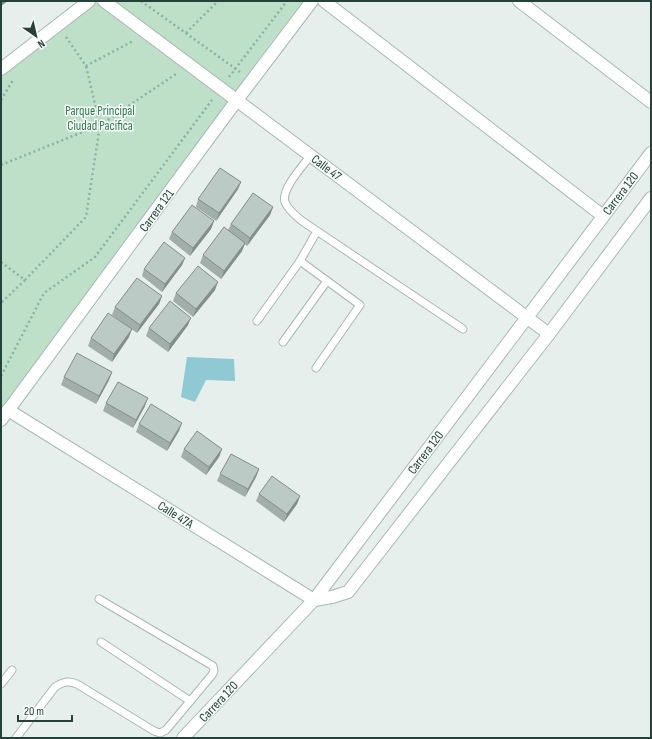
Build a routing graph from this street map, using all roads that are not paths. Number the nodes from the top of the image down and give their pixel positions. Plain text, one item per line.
1 (89, 1) edge
2 (104, 1) edge
3 (312, 1) edge
4 (324, 1) edge
5 (519, 1) edge
6 (1, 69) edge
7 (237, 100) junction
8 (651, 102) edge
9 (651, 153) edge
10 (311, 155) junction
11 (651, 198) edge
12 (603, 216) junction
13 (317, 231) junction
14 (300, 262) junction
15 (327, 281) junction
16 (528, 317) junction
17 (257, 321) dead end
18 (463, 329) dead end
19 (549, 334) junction
20 (283, 342) dead end
21 (316, 368) dead end
22 (5, 415) edge
23 (99, 599) dead end
24 (314, 600) junction
25 (101, 642) dead end
26 (12, 670) dead end
27 (1, 684) edge
28 (190, 701) junction
29 (16, 738) edge
30 (184, 738) edge

1 - 6 street
2 - 7 street, Calle 47
3 - 7 street, Carrera 121
4 - 12 street
5 - 8 street
7 - 10 street, Calle 47
7 - 22 street, Carrera 121
9 - 12 street, Carrera 120
10 - 13 lane
10 - 16 street, Calle 47
11 - 19 street, Carrera 120
12 - 16 street, Carrera 120
13 - 14 lane
13 - 18 lane
14 - 15 lane
14 - 17 lane
15 - 20 lane
15 - 21 lane
16 - 19 street, Calle 47
16 - 24 street, Carrera 120
19 - 24 street, Carrera 120
22 - 24 street, Calle 47A
23 - 28 lane
24 - 30 street, Carrera 120
25 - 28 lane
26 - 27 lane
28 - 29 lane

